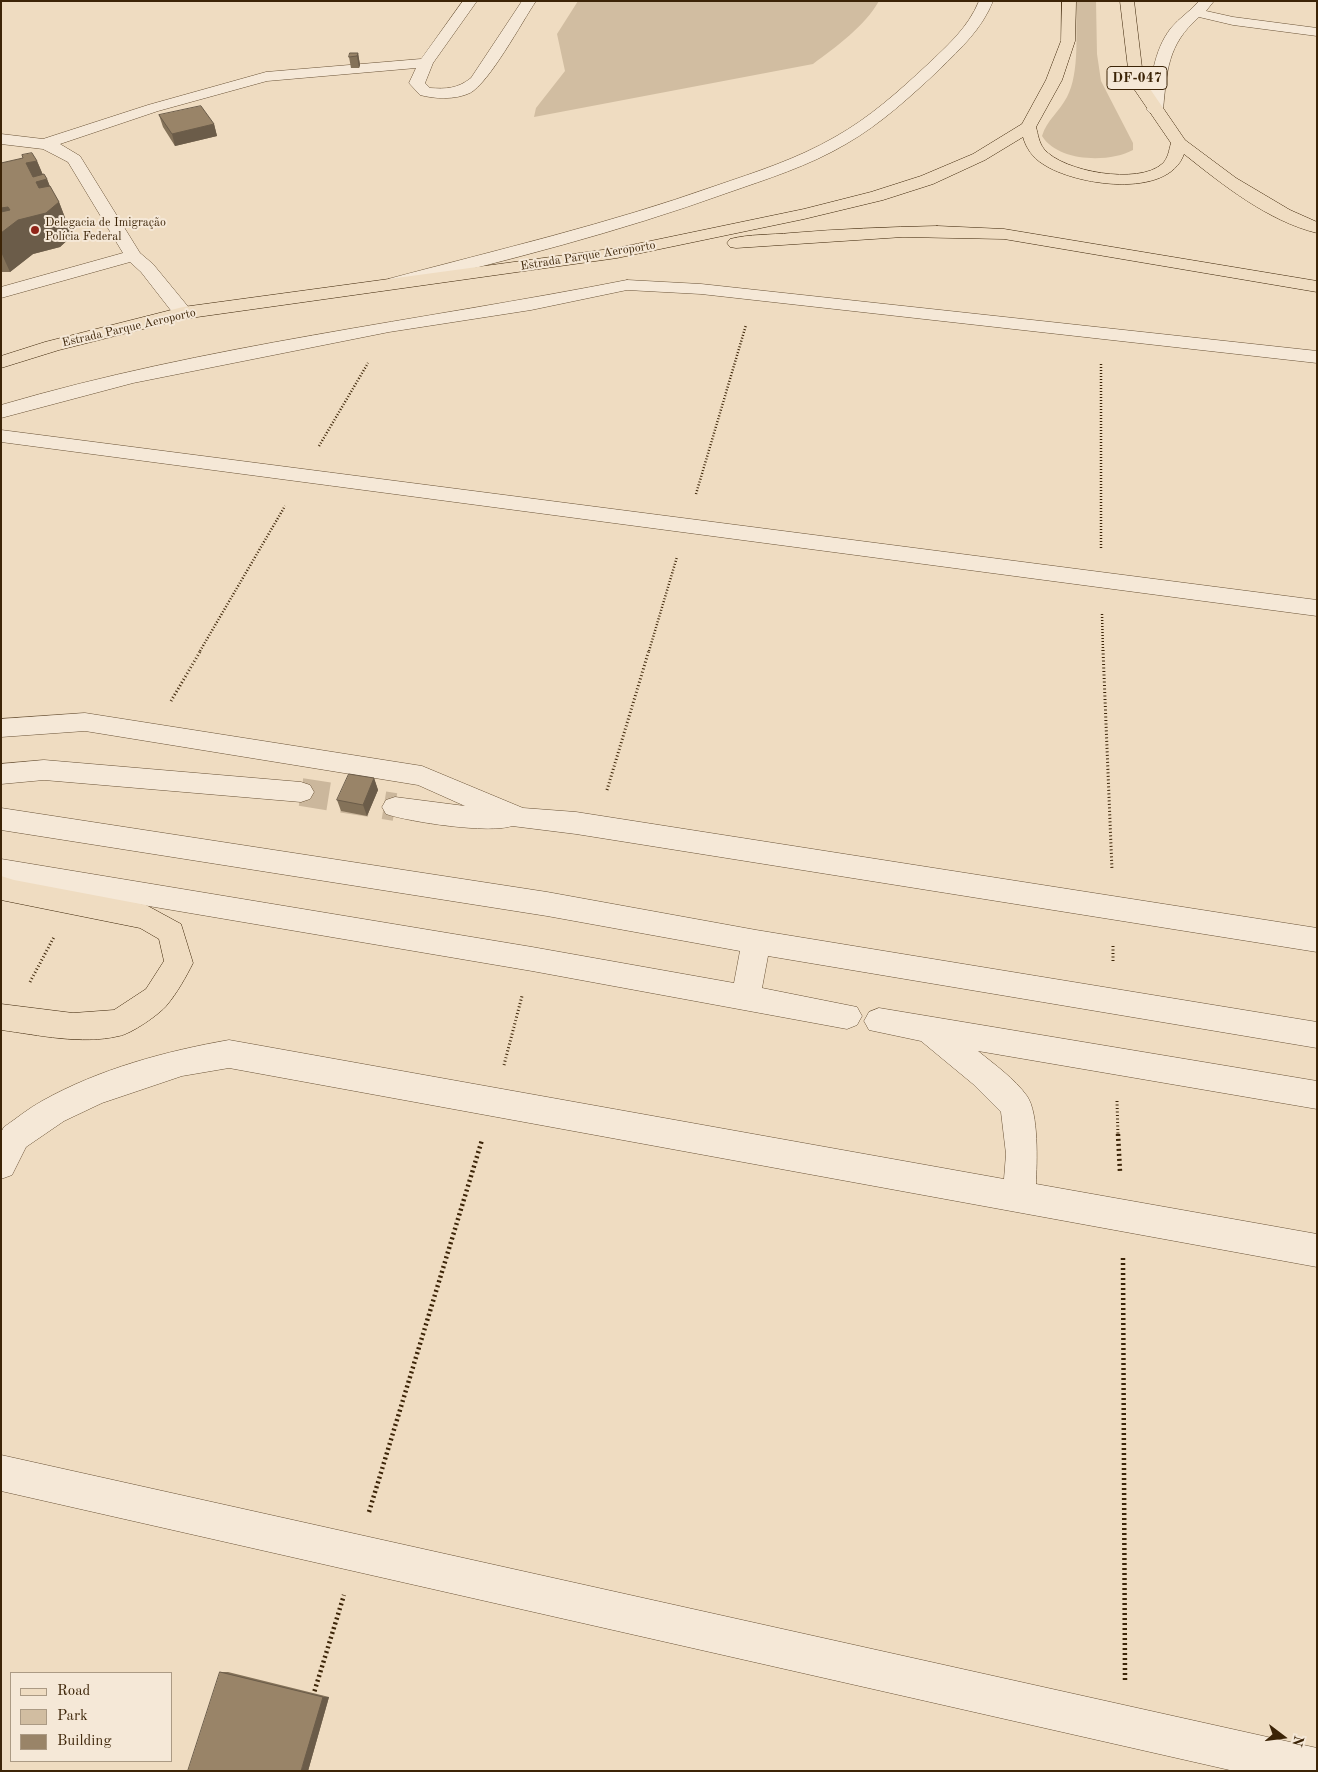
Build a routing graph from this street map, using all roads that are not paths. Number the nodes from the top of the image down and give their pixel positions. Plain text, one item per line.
1 (470, 1) edge
2 (530, 1) edge
3 (1069, 1) edge
4 (1127, 1) edge
5 (981, 3) edge
6 (1203, 7) edge
7 (1317, 32) edge
8 (426, 64) junction
9 (1155, 110) junction
10 (1028, 127) junction
11 (1, 139) edge
12 (1179, 143) junction
13 (44, 144) junction
14 (1317, 228) edge
15 (617, 253) junction
16 (132, 256) junction
17 (383, 286) junction
18 (1317, 287) edge
19 (1, 292) edge
20 (183, 313) junction
21 (52, 346) junction
22 (1317, 357) edge
23 (1, 362) edge
24 (1, 374) edge
25 (1, 412) edge
26 (1, 436) edge
27 (1317, 608) edge
28 (1, 728) edge
29 (1, 774) edge
30 (301, 792) tunnel mouth
31 (394, 807) tunnel mouth
32 (520, 818) junction
33 (1, 819) edge
34 (1, 870) edge
35 (1, 887) edge
36 (1317, 940) edge
37 (756, 942) junction
38 (744, 999) junction
39 (847, 1016) dead end
40 (6, 1018) edge
41 (879, 1021) dead end
42 (928, 1029) junction
43 (1317, 1036) edge
44 (1317, 1096) edge
45 (1, 1164) edge
46 (1019, 1198) junction
47 (1317, 1251) edge
48 (1, 1473) edge
49 (1317, 1769) edge

1 - 8 street
2 - 8 street
3 - 10 main road, Estrada Parque Aeroporto
4 - 9 main road, DF-047
5 - 17 street
6 - 7 street
6 - 9 street
8 - 13 street
9 - 12 main road, DF-047
10 - 12 main road
10 - 15 main road, Estrada Parque Aeroporto
11 - 13 street
12 - 14 main road, DF-047
13 - 16 street
15 - 17 main road, Estrada Parque Aeroporto
15 - 18 main road
16 - 19 street
16 - 20 street
17 - 20 main road, Estrada Parque Aeroporto
20 - 21 main road, Estrada Parque Aeroporto
21 - 23 main road, Estrada Parque Aeroporto
21 - 24 main road
22 - 25 street
26 - 27 street
28 - 32 street
29 - 30 street
31 - 32 street
32 - 36 street
33 - 37 street
34 - 38 street
35 - 40 main road
37 - 38 street
37 - 43 street
38 - 39 street
41 - 42 street
42 - 44 street
42 - 46 street
45 - 46 street
46 - 47 street
48 - 49 street

